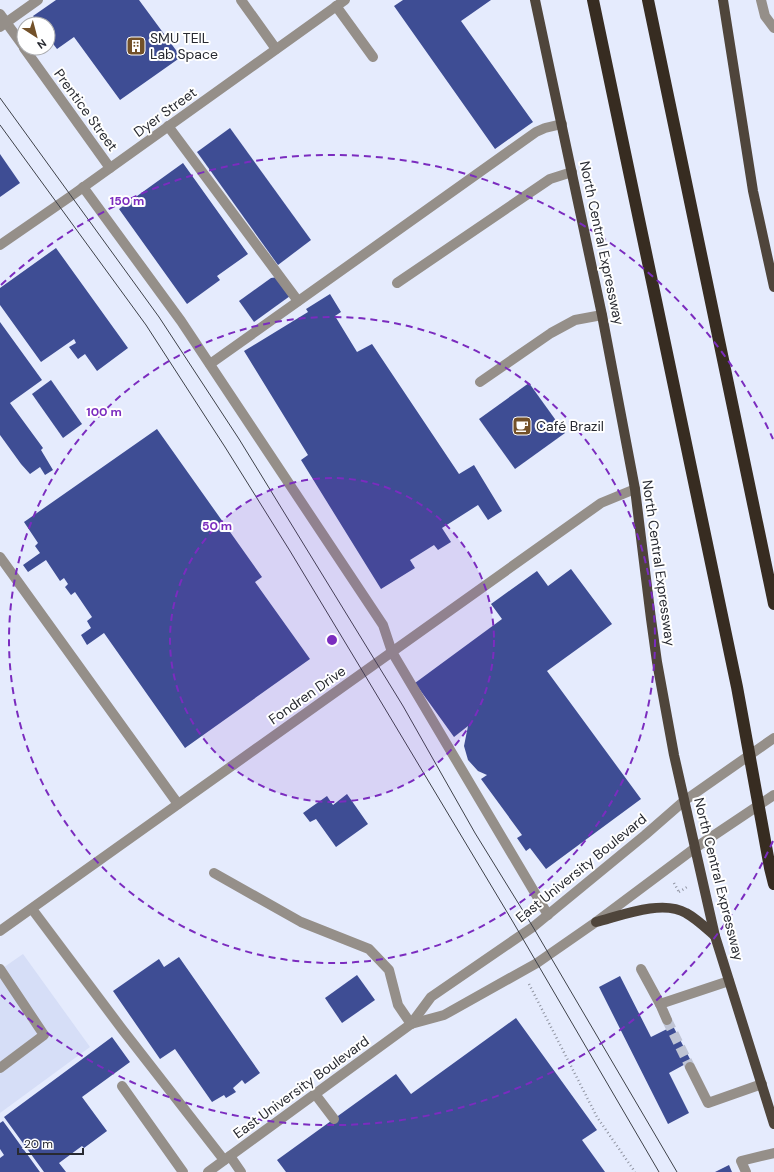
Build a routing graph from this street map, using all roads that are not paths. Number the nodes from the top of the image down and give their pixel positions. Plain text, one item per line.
1 (38, 0) edge
2 (241, 0) edge
3 (535, 0) edge
4 (593, 0) edge
5 (648, 0) edge
6 (723, 0) edge
7 (761, 0) edge
8 (340, 3) edge
9 (0, 14) edge
10 (3, 25) edge
11 (774, 28) edge
12 (16, 39) edge
13 (276, 49) junction
14 (30, 56) edge
15 (373, 57) dead end
16 (562, 124) junction
17 (168, 126) junction
18 (110, 168) junction
19 (572, 172) junction
20 (83, 187) junction
21 (0, 245) edge
22 (397, 283) dead end
23 (774, 287) edge
24 (298, 301) junction
25 (602, 315) junction
26 (210, 364) junction
27 (480, 382) dead end
28 (634, 489) junction
29 (0, 557) edge
30 (774, 604) edge
31 (392, 652) junction
32 (774, 738) edge
33 (774, 795) edge
34 (684, 801) junction
35 (178, 804) junction
36 (695, 848) junction
37 (214, 873) dead end
38 (774, 884) edge
39 (32, 909) junction
40 (548, 915) junction
41 (596, 922) junction
42 (0, 931) edge
43 (715, 936) junction
44 (0, 969) edge
45 (641, 969) dead end
46 (729, 981) junction
47 (660, 1004) junction
48 (667, 1020) tunnel mouth
49 (410, 1024) junction
50 (690, 1067) tunnel mouth
51 (0, 1068) edge
52 (762, 1084) junction
53 (122, 1086) dead end
54 (315, 1094) junction
55 (334, 1119) dead end
56 (774, 1124) edge
57 (774, 1153) edge
58 (227, 1158) junction
59 (183, 1172) edge
60 (208, 1172) edge
61 (241, 1172) edge
62 (746, 1172) edge

1 - 10 street
2 - 13 street
3 - 16 main road, North Central Expressway
4 - 38 highway
5 - 30 highway
6 - 23 main road
7 - 11 street
8 - 13 street, Dyer Street
8 - 15 street
9 - 10 street, Prentice Street
10 - 12 street, Prentice Street
13 - 17 street, Dyer Street
14 - 18 street, Prentice Street
16 - 19 main road, North Central Expressway
16 - 24 street
17 - 18 street, Dyer Street
17 - 24 street
18 - 20 street, Dyer Street
19 - 22 street
19 - 25 main road, North Central Expressway
20 - 21 street, Dyer Street
20 - 26 street
24 - 26 street
25 - 27 street
25 - 28 main road, North Central Expressway
26 - 31 street
28 - 31 street, Fondren Drive
28 - 34 main road, North Central Expressway
29 - 35 street
31 - 35 street, Fondren Drive
31 - 40 street
32 - 34 street, East University Boulevard
33 - 36 street, East University Boulevard
34 - 36 main road, North Central Expressway
34 - 40 street, East University Boulevard
35 - 39 street, Fondren Drive
36 - 41 street, East University Boulevard
36 - 43 main road, North Central Expressway
37 - 49 street
39 - 42 street, Fondren Drive
39 - 58 street
40 - 49 street, East University Boulevard
41 - 43 main road
41 - 49 street, East University Boulevard
43 - 46 main road, North Central Expressway
44 - 51 street
45 - 47 street
46 - 47 street
46 - 52 main road, North Central Expressway
47 - 48 street
49 - 54 street, East University Boulevard
50 - 52 street
52 - 56 main road, North Central Expressway
53 - 59 street
54 - 55 street
54 - 58 street, East University Boulevard
57 - 62 street
58 - 60 street, East University Boulevard
58 - 61 street

